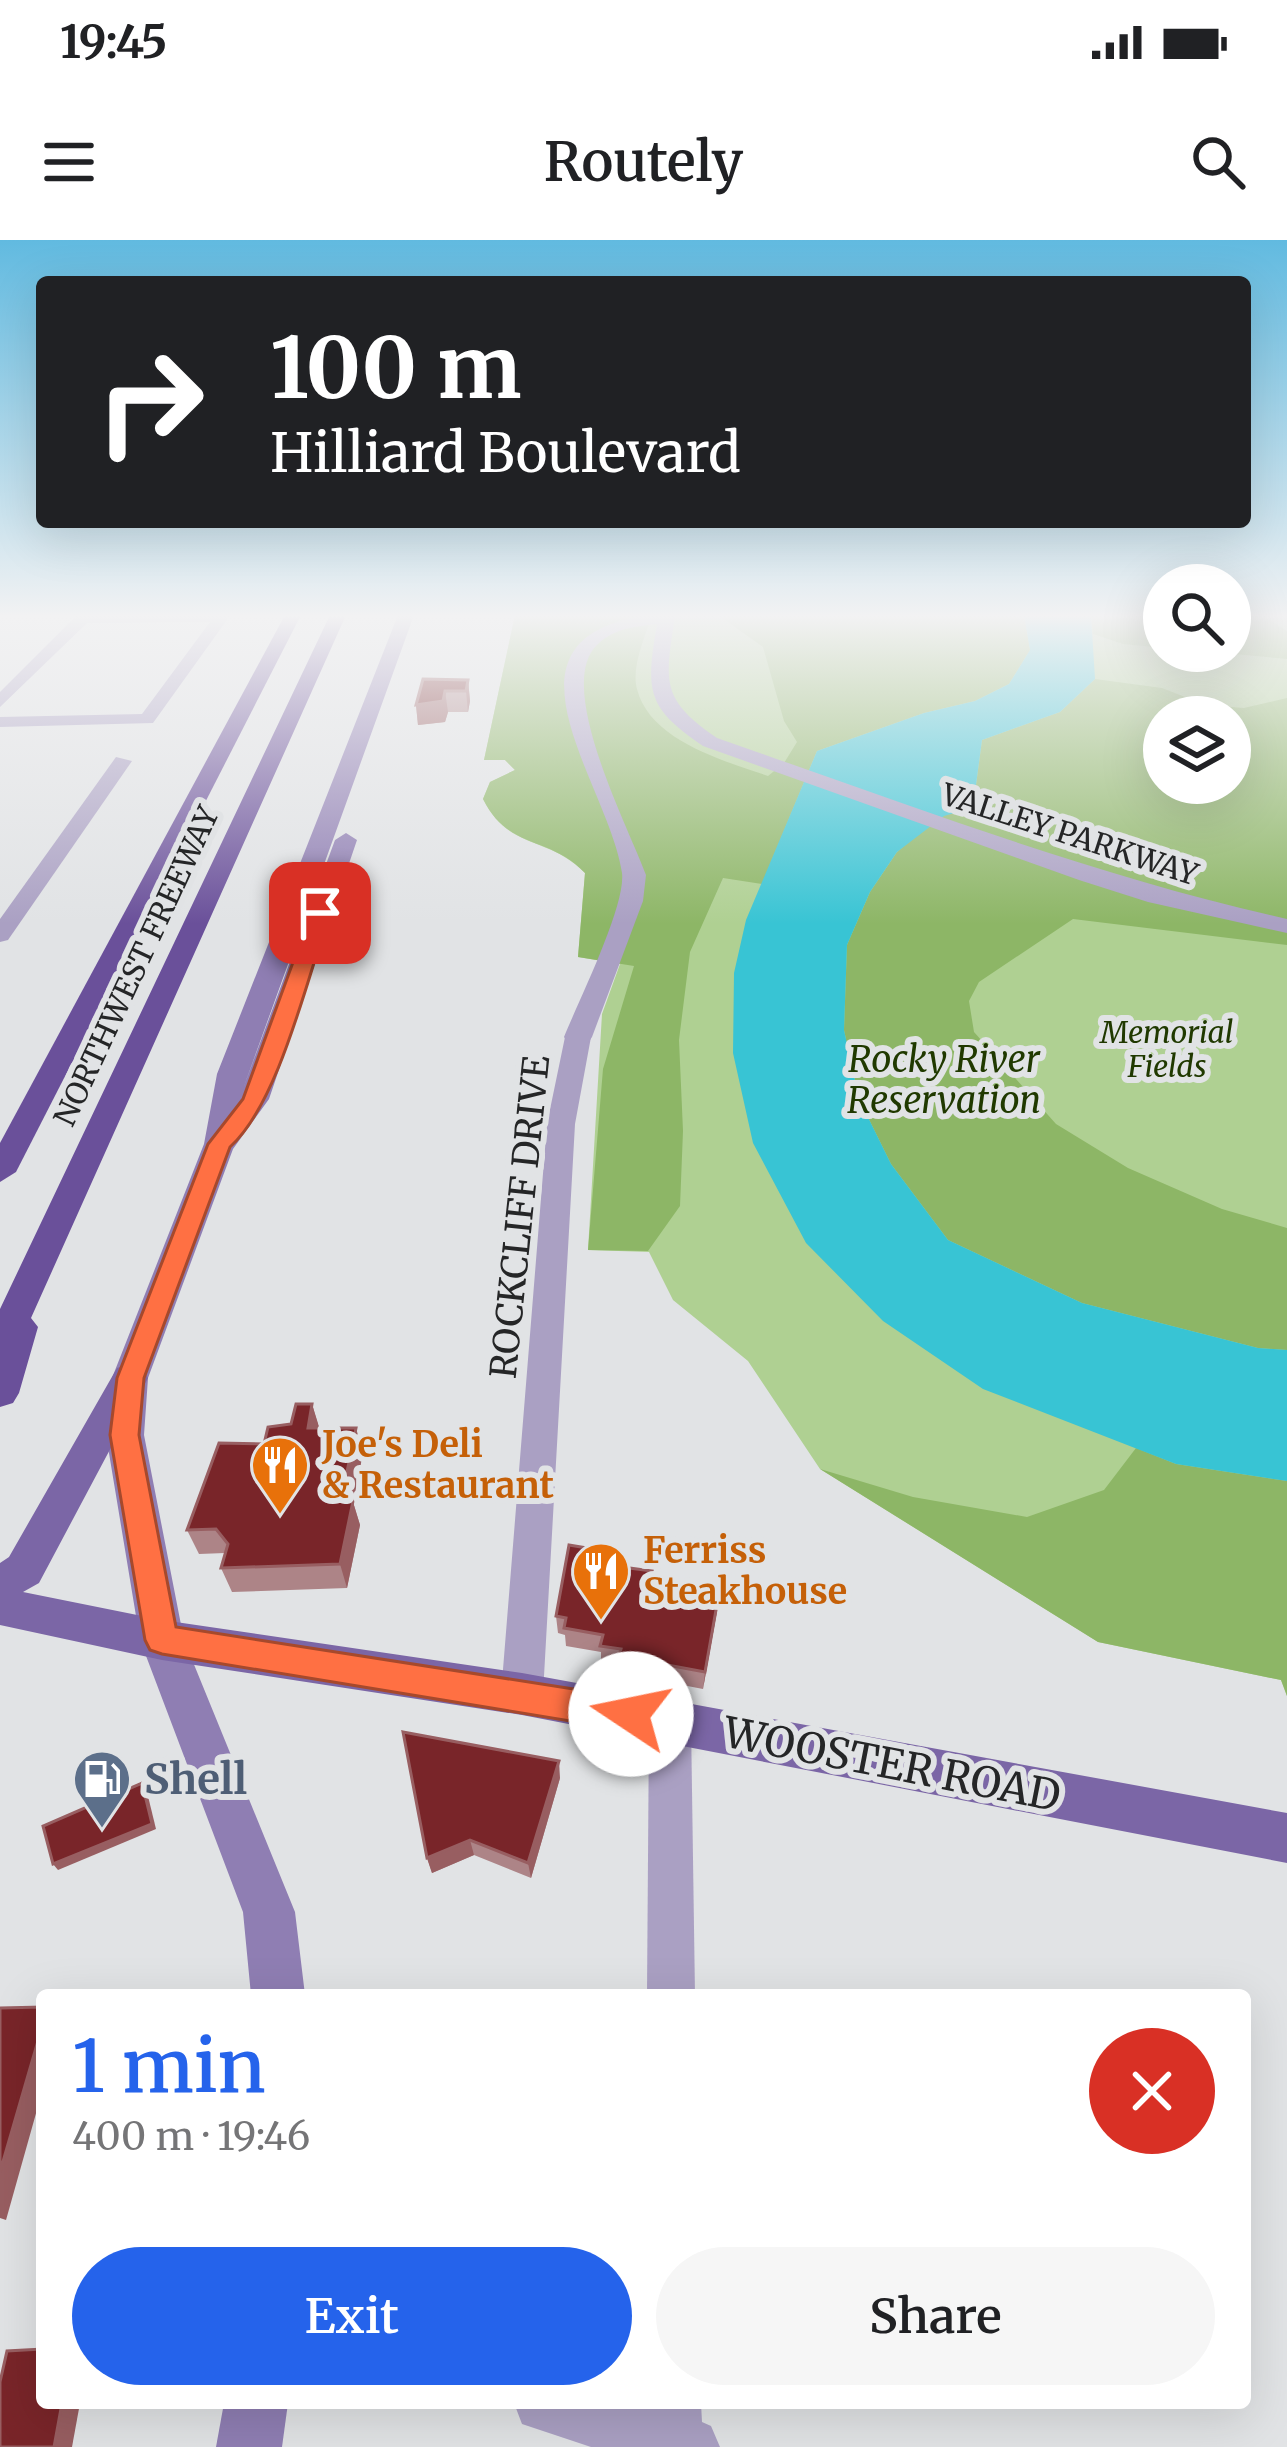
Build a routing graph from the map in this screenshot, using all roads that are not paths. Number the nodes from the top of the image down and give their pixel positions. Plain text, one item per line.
1 (148, 718) edge
2 (239, 718) edge
3 (291, 718) edge
4 (367, 718) edge
5 (390, 718) edge
6 (574, 718) edge
7 (678, 718) edge
8 (0, 722) edge
9 (123, 760) dead end
10 (1287, 926) edge
11 (0, 935) edge
12 (578, 1037) joint
13 (219, 1144) junction
14 (0, 1172) edge
15 (42, 1258) junction
16 (0, 1347) edge
17 (130, 1378) junction
18 (0, 1393) edge
19 (6, 1592) edge
20 (162, 1640) junction
21 (522, 1694) junction
22 (670, 1722) junction
23 (1287, 1838) edge
24 (277, 1989) edge
25 (671, 1989) edge
26 (255, 2409) edge
27 (572, 2409) edge
28 (678, 2431) edge
29 (249, 2447) edge

1 - 8 street
2 - 14 highway, NORTHWEST FREEWAY
3 - 15 highway, NORTHWEST FREEWAY
4 - 13 main road
5 - 13 main road
6 - 12 street, ROCKCLIFF DRIVE
7 - 10 street, VALLEY PARKWAY
9 - 11 street
12 - 21 street, ROCKCLIFF DRIVE
13 - 17 main road
15 - 16 highway, NORTHWEST FREEWAY
15 - 18 highway
17 - 19 main road
17 - 20 main road
19 - 20 main road, WOOSTER ROAD
20 - 21 main road, WOOSTER ROAD
20 - 24 main road
21 - 22 main road, WOOSTER ROAD
22 - 23 main road, WOOSTER ROAD
22 - 25 street
26 - 29 main road
27 - 28 street

